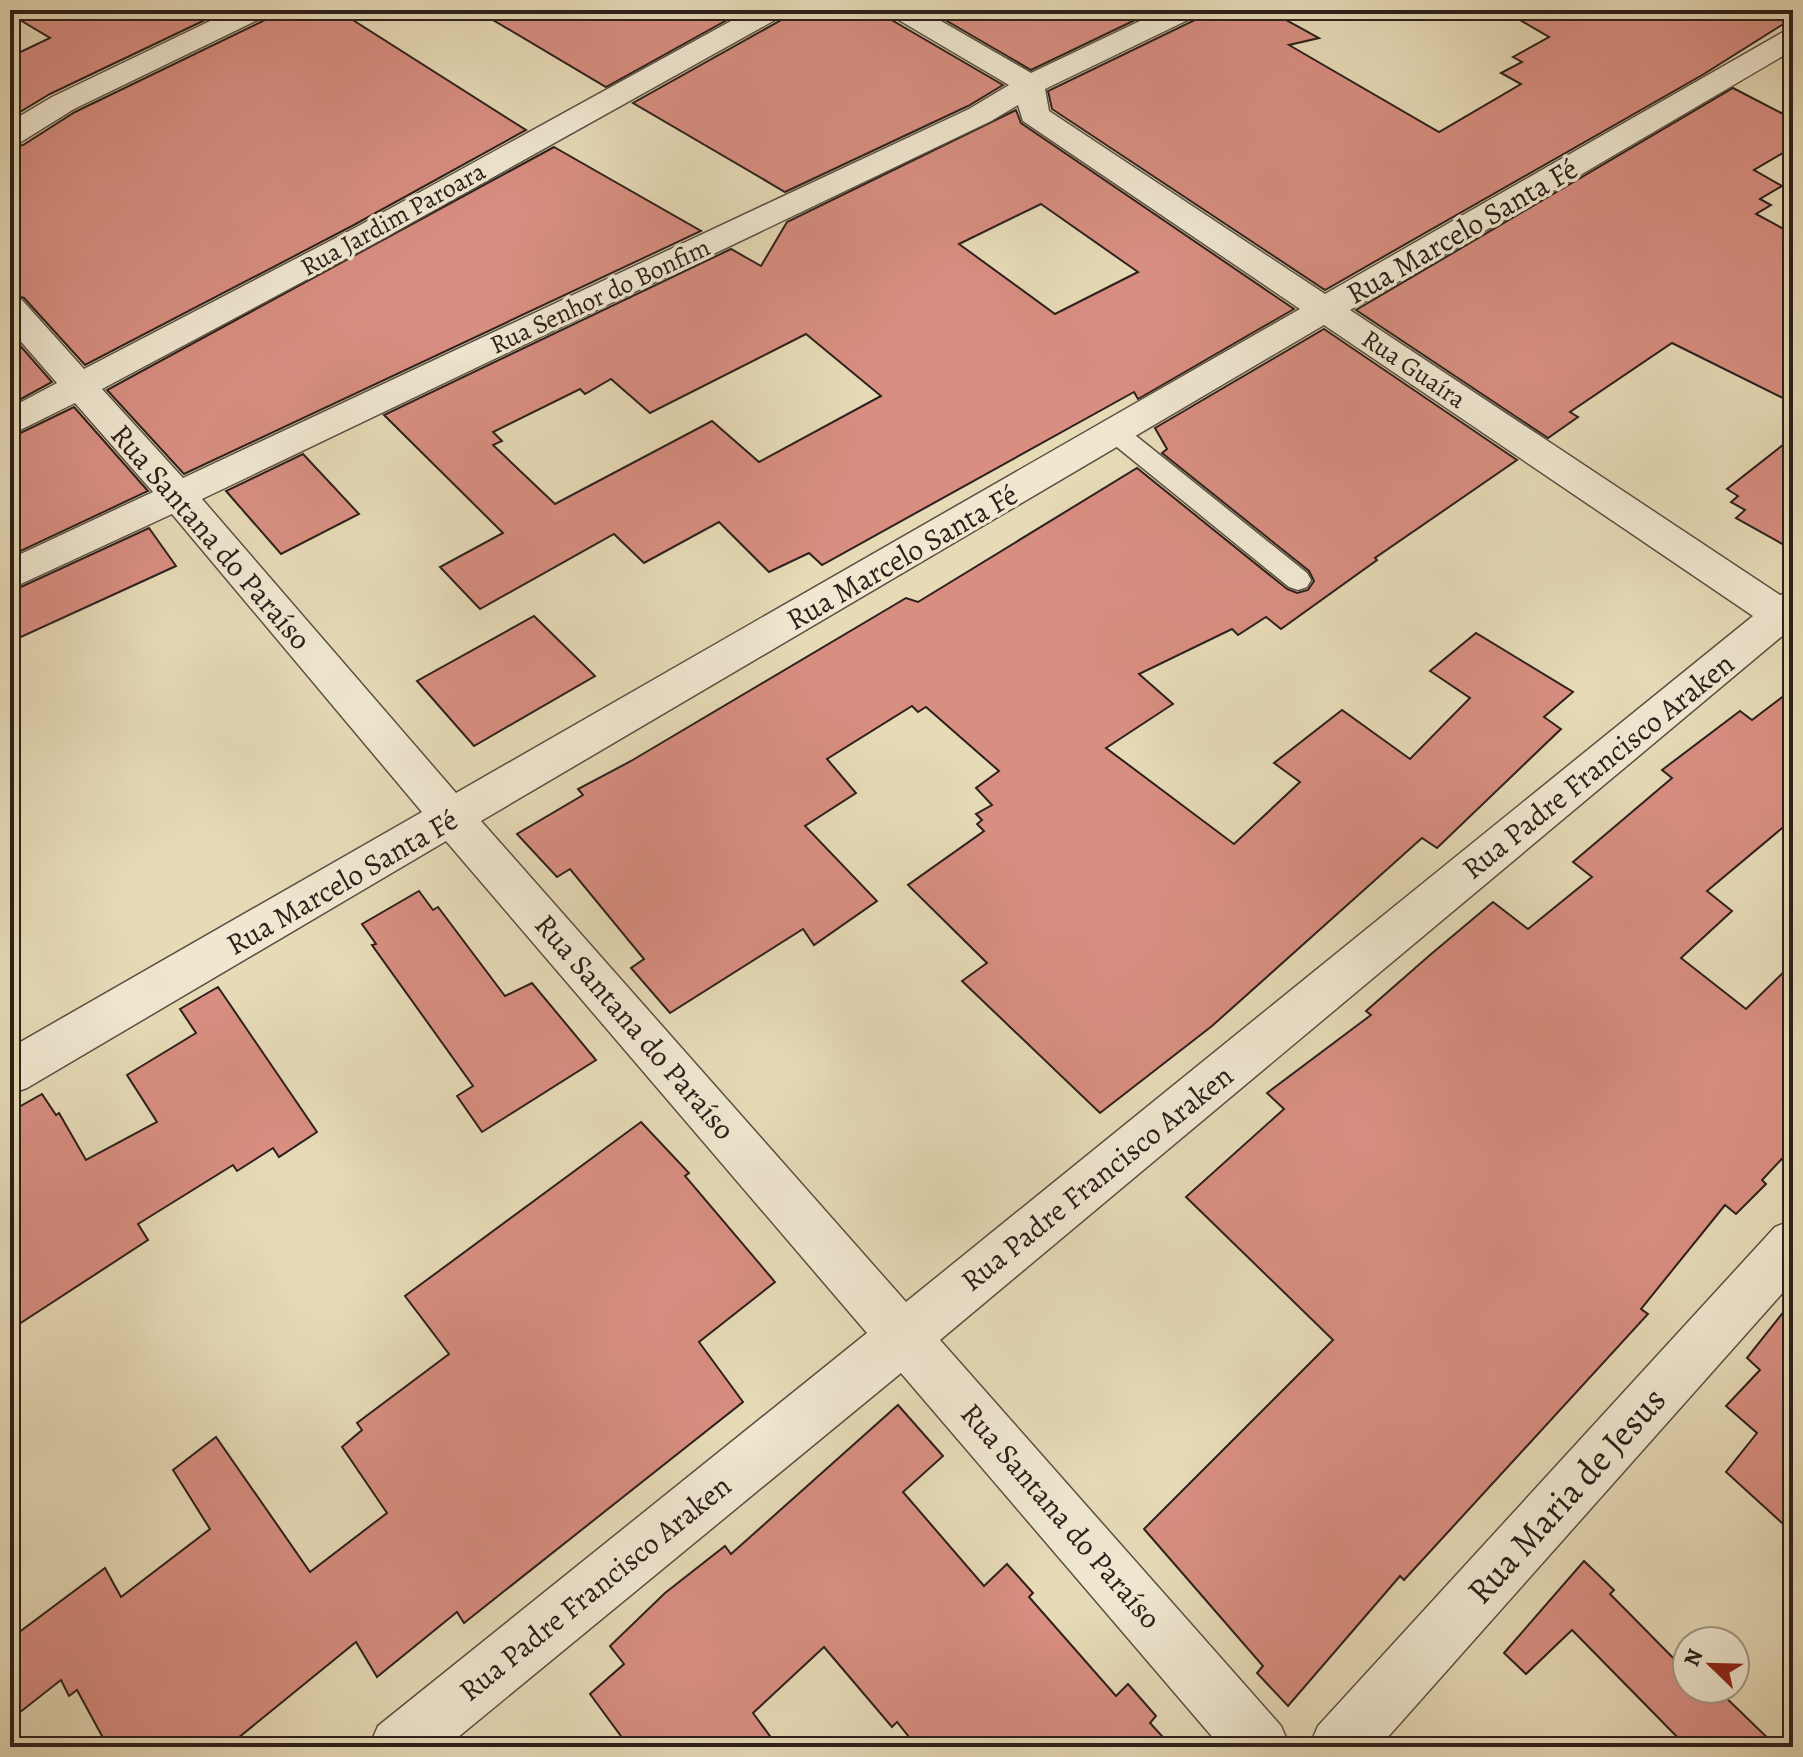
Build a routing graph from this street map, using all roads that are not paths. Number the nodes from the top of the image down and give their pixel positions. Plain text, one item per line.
1 (256, 10) edge
2 (772, 10) edge
3 (902, 10) edge
4 (1186, 10) edge
5 (1793, 38) edge
6 (1030, 85) junction
7 (10, 135) edge
8 (10, 308) edge
9 (1326, 310) junction
10 (80, 387) junction
11 (10, 423) edge
12 (1116, 433) junction
13 (179, 497) junction
14 (10, 575) edge
15 (1298, 580) dead end
16 (1787, 610) edge
17 (452, 818) junction
18 (10, 1073) edge
19 (1793, 1244) edge
20 (905, 1336) junction
21 (399, 1747) edge
22 (1260, 1747) edge
23 (1339, 1747) edge

1 - 7 street
2 - 10 street, Rua Jardim Paroara
3 - 6 street
4 - 6 street, Rua Senhor do Bonfim
5 - 9 street, Rua Marcelo Santa Fé
6 - 9 street, Rua Guaíra
6 - 13 street, Rua Senhor do Bonfim
8 - 10 street, Rua Santana do Paraíso
9 - 12 street, Rua Marcelo Santa Fé
9 - 16 street, Rua Guaíra
10 - 11 street, Rua Jardim Paroara
10 - 13 street, Rua Santana do Paraíso
12 - 15 lane
12 - 17 street, Rua Marcelo Santa Fé
13 - 14 street, Rua Senhor do Bonfim
13 - 17 street, Rua Santana do Paraíso
16 - 20 street, Rua Padre Francisco Araken
17 - 18 street, Rua Marcelo Santa Fé
17 - 20 street, Rua Santana do Paraíso
19 - 23 street, Rua Maria de Jesus
20 - 21 street, Rua Padre Francisco Araken
20 - 22 street, Rua Santana do Paraíso

